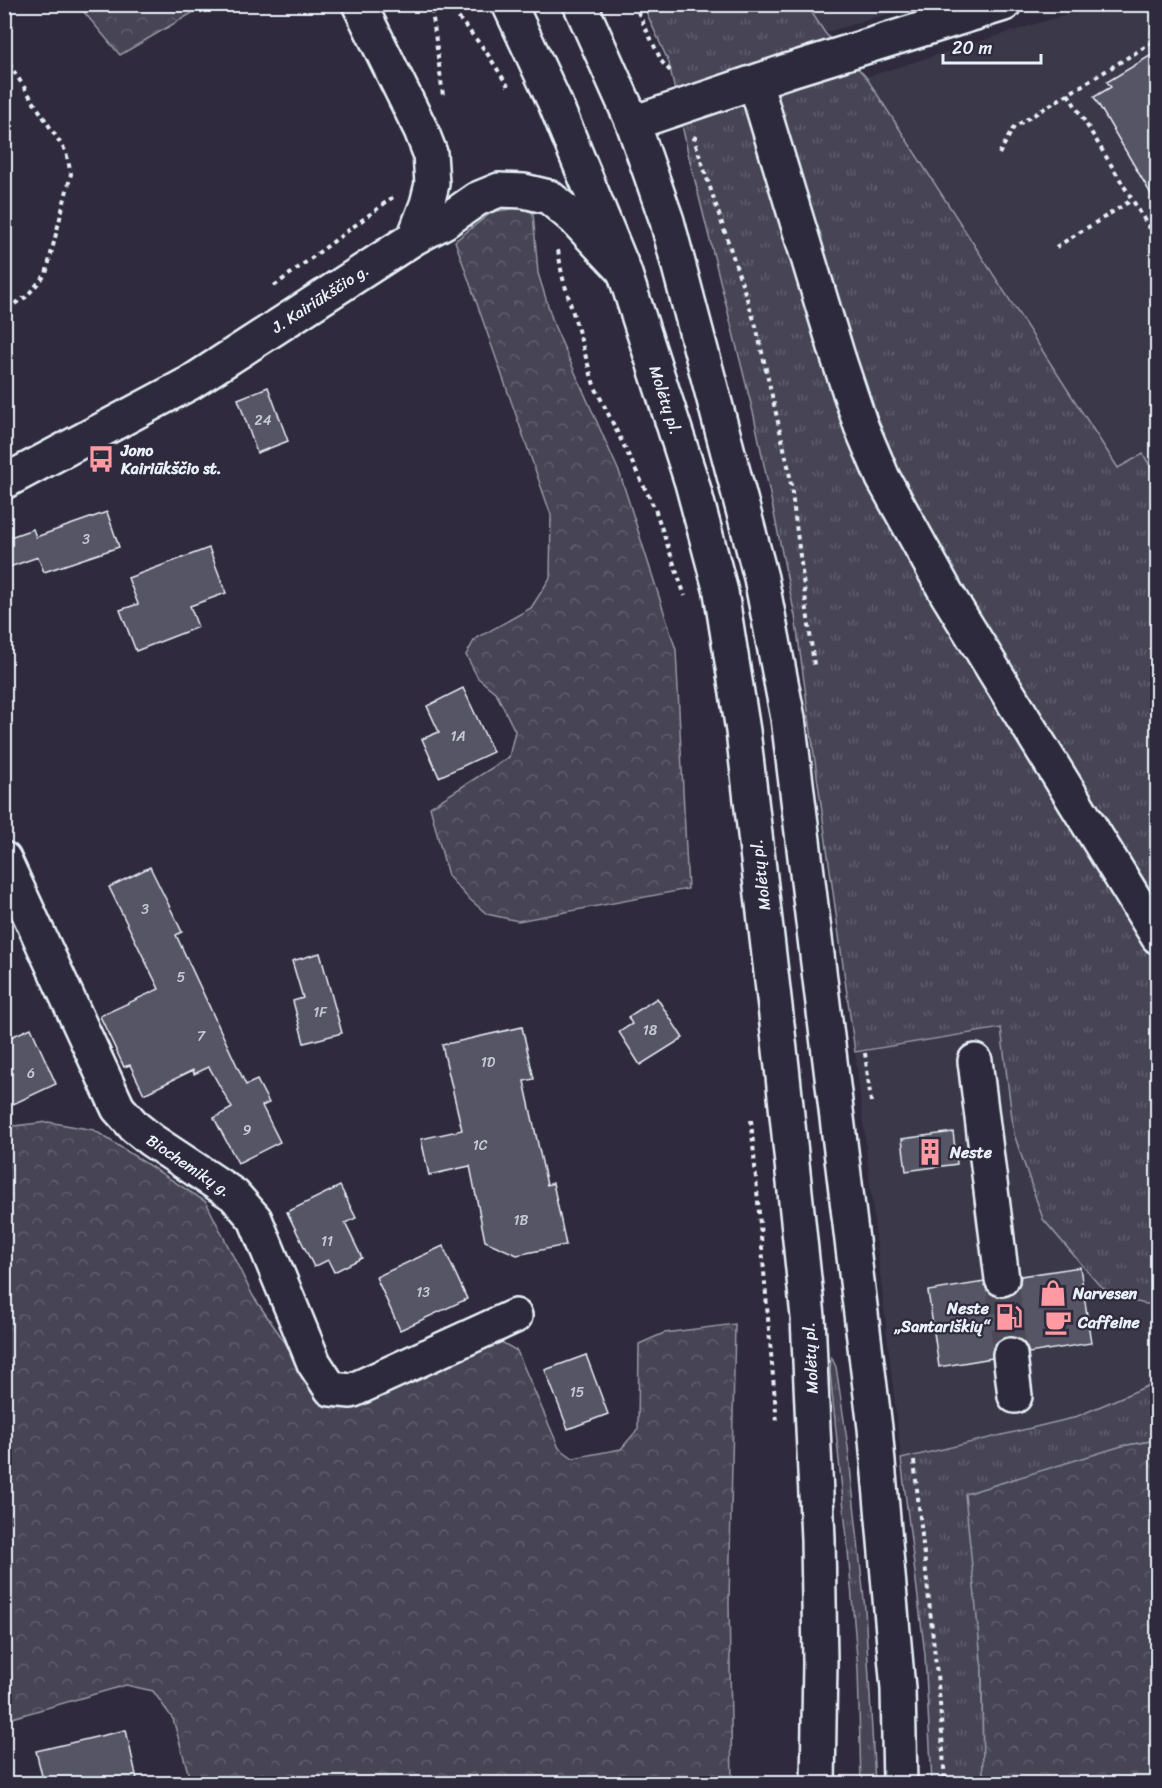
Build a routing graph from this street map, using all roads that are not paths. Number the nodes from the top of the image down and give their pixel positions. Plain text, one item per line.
1 (359, 4) edge
2 (509, 4) edge
3 (580, 4) edge
4 (1004, 4) edge
5 (755, 82) junction
6 (633, 123) junction
7 (414, 238) junction
8 (624, 271) junction
9 (4, 482) edge
10 (4, 859) edge
11 (1158, 937) edge
12 (975, 1061) dead end
13 (1002, 1279) tunnel mouth
14 (515, 1316) dead end
15 (1010, 1356) tunnel mouth
16 (1015, 1396) dead end
17 (818, 1784) edge
18 (900, 1784) edge

1 - 7 main road
2 - 8 main road, Molėtų pl.
3 - 6 main road
4 - 5 main road
5 - 6 main road
5 - 11 main road
6 - 18 main road
7 - 8 main road, J. Kairiūkščio g.
7 - 9 main road, J. Kairiūkščio g.
8 - 17 main road, Molėtų pl.
10 - 14 main road, Biochemikų g.
12 - 13 main road
15 - 16 main road

